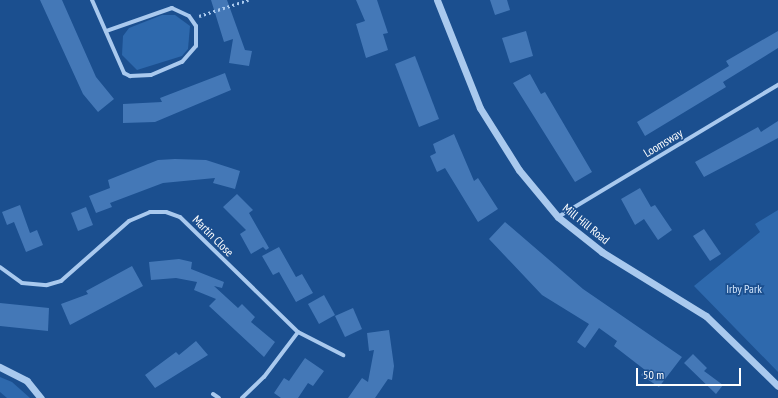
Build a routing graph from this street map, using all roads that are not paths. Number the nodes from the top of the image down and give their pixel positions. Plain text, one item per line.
1 (92, 0) edge
2 (437, 0) edge
3 (106, 31) junction
4 (778, 86) edge
5 (558, 217) junction
6 (0, 267) edge
7 (298, 332) junction
8 (343, 355) dead end
9 (0, 367) edge
10 (778, 386) edge
11 (213, 394) dead end
12 (41, 398) edge
13 (220, 398) edge
14 (242, 398) edge

1 - 3 street
2 - 5 street, Mill Hill Road
3 - 3 street
4 - 5 street, Loomsway
5 - 10 street, Mill Hill Road
6 - 7 street, Martin Close
7 - 8 street, Martin Close
7 - 14 street
9 - 12 street
11 - 13 street

